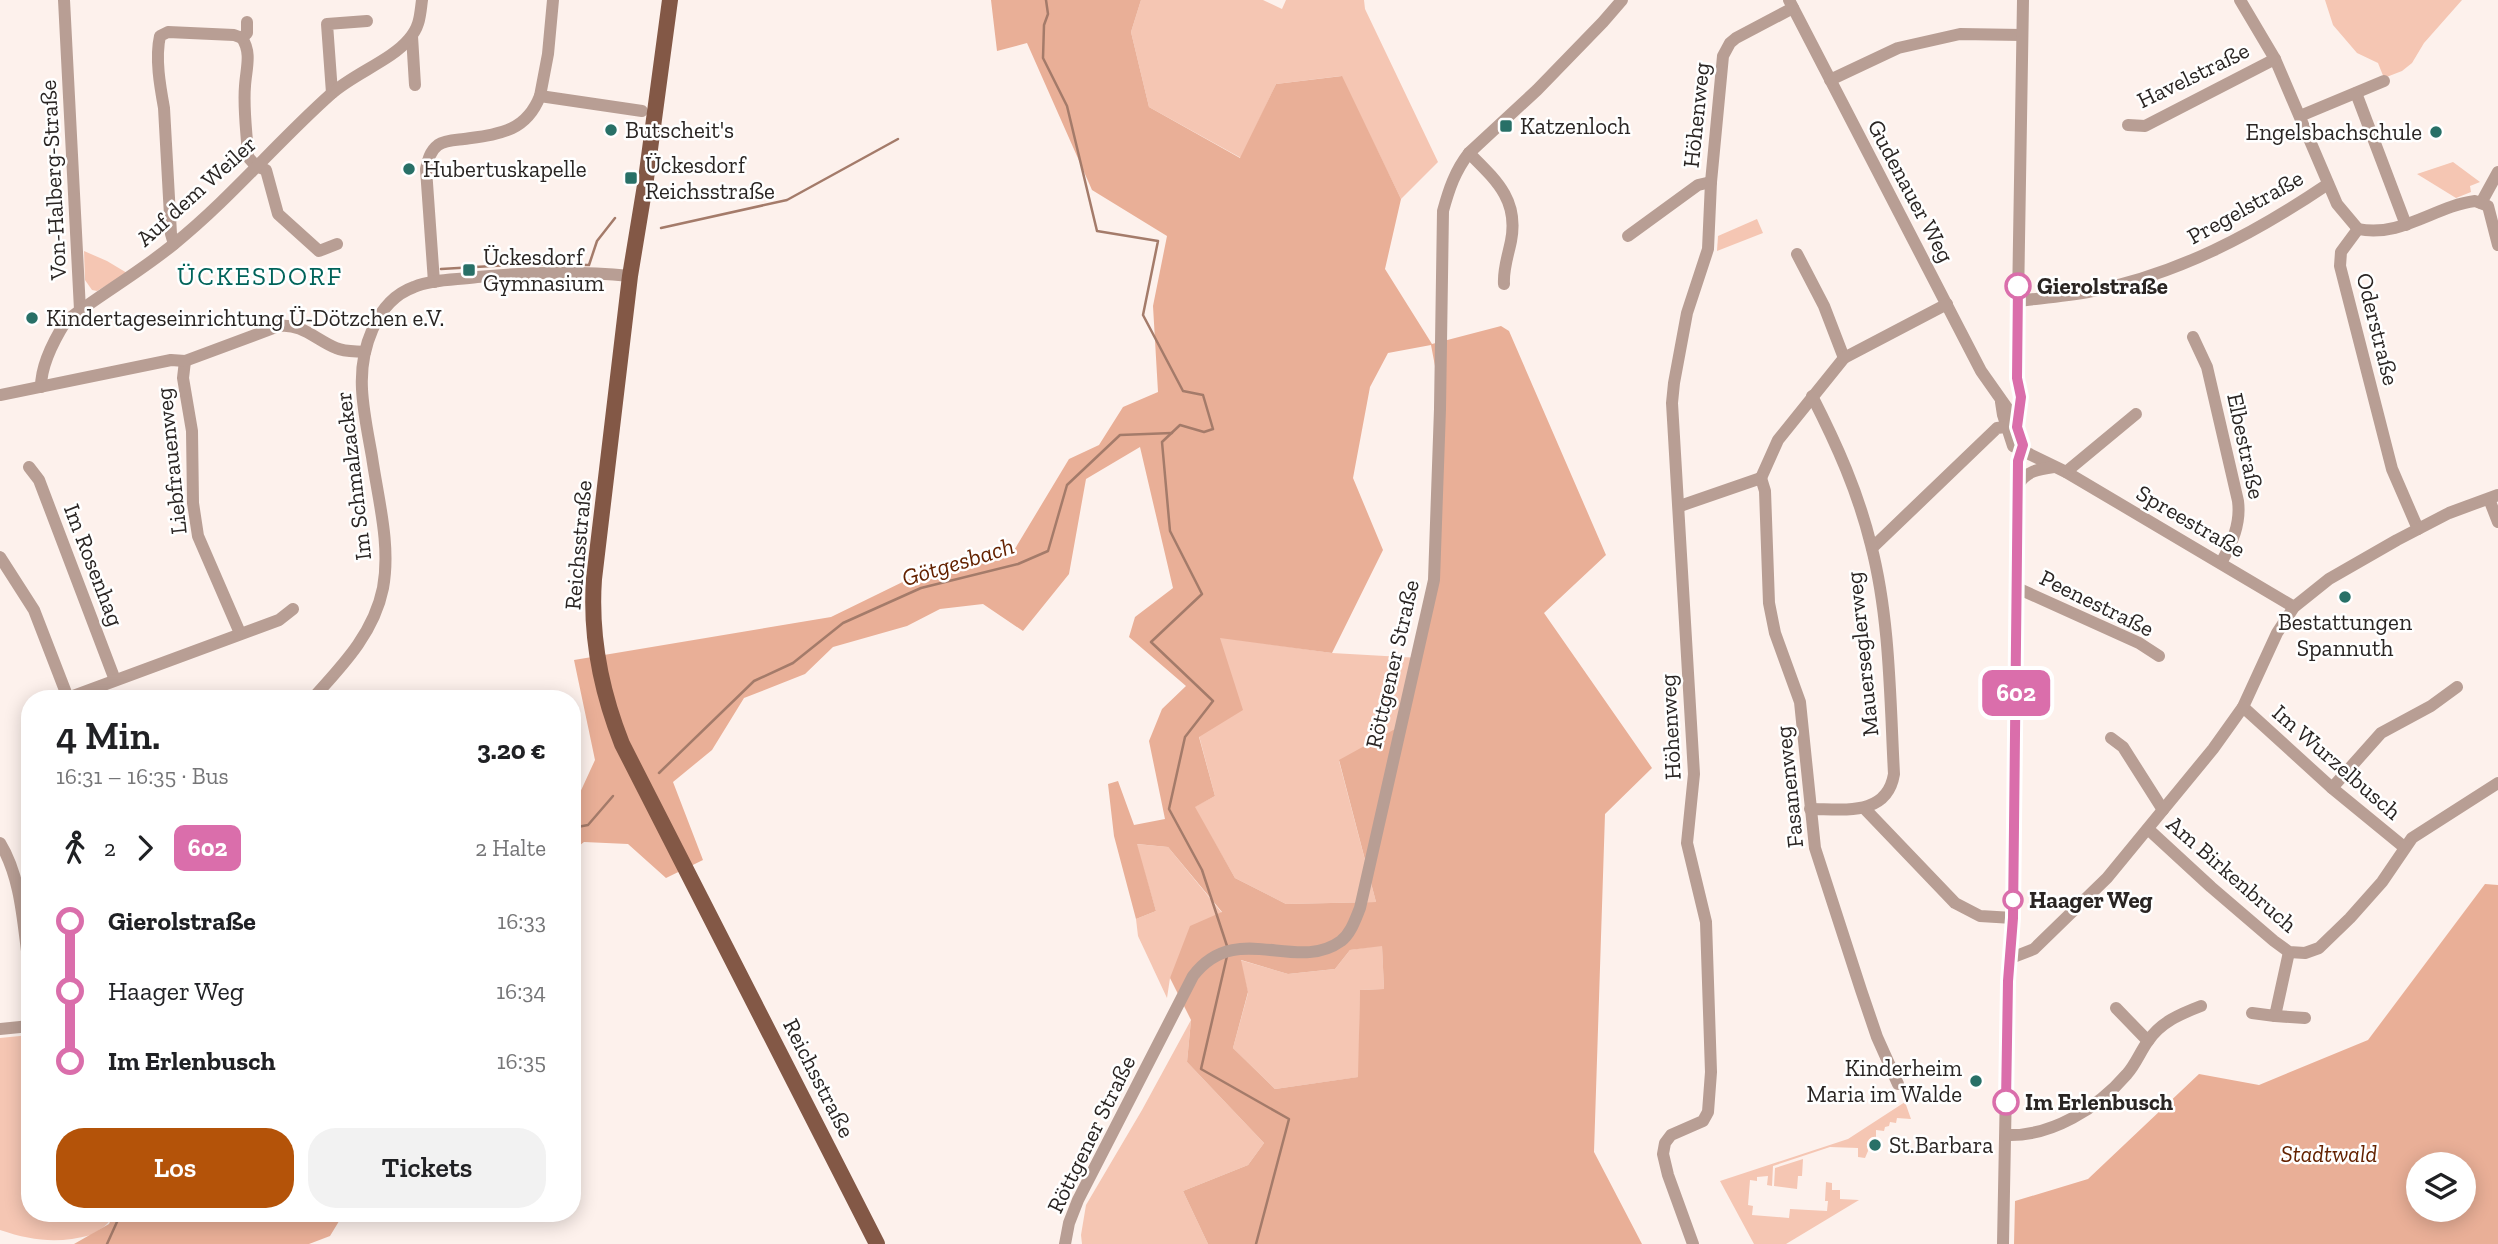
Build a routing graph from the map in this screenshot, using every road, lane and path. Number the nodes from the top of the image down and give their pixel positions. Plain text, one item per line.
1 (65, 0) edge
2 (422, 0) edge
3 (553, 0) edge
4 (670, 0) edge
5 (1622, 0) edge
6 (2240, 0) edge
7 (2027, 1) edge
8 (1791, 4) edge
9 (367, 21) dead end
10 (247, 22) dead end
11 (2022, 35) junction
12 (412, 36) junction
13 (242, 38) junction
14 (2275, 59) junction
15 (1830, 80) junction
16 (2384, 81) dead end
17 (415, 85) dead end
18 (332, 93) junction
19 (2356, 93) junction
20 (540, 96) junction
21 (642, 111) dead end
22 (2300, 116) junction
23 (2128, 125) dead end
24 (1469, 153) junction
25 (256, 166) junction
26 (2498, 172) edge
27 (1711, 182) junction
28 (2328, 184) junction
29 (2481, 203) junction
30 (2406, 225) junction
31 (2358, 229) junction
32 (1628, 236) dead end
33 (174, 244) junction
34 (337, 244) dead end
35 (2498, 245) edge
36 (1797, 254) dead end
37 (630, 276) junction
38 (434, 282) junction
39 (1504, 284) dead end
40 (2018, 301) junction
41 (1947, 304) junction
42 (80, 310) junction
43 (2193, 337) dead end
44 (365, 352) junction
45 (1844, 358) junction
46 (185, 361) junction
47 (2017, 378) junction
48 (41, 387) junction
49 (0, 395) edge
50 (1812, 396) junction
51 (2001, 398) junction
52 (2136, 414) dead end
53 (2012, 427) junction
54 (2021, 451) junction
55 (29, 467) dead end
56 (2060, 470) junction
57 (1761, 478) junction
58 (2018, 485) junction
59 (2493, 497) edge
60 (1680, 506) junction
61 (2498, 522) edge
62 (2418, 529) junction
63 (1872, 548) junction
64 (0, 557) edge
65 (2221, 563) junction
66 (2017, 588) junction
67 (2294, 607) junction
68 (293, 609) dead end
69 (240, 633) junction
70 (2159, 656) dead end
71 (115, 680) junction
72 (2457, 687) dead end
73 (65, 690) edge
74 (89, 690) edge
75 (320, 690) edge
76 (2243, 707) junction
77 (2111, 738) dead end
78 (2498, 783) edge
79 (2332, 788) junction
80 (1810, 809) junction
81 (1865, 809) junction
82 (2164, 810) junction
83 (2148, 828) junction
84 (0, 843) edge
85 (2404, 847) junction
86 (21, 914) edge
87 (2013, 918) junction
88 (2289, 952) junction
89 (2011, 958) junction
90 (2200, 1006) dead end
91 (2116, 1008) dead end
92 (2252, 1013) dead end
93 (2275, 1016) junction
94 (2305, 1018) dead end
95 (21, 1027) edge
96 (0, 1029) edge
97 (2148, 1041) junction
98 (1898, 1084) dead end
99 (2006, 1135) junction
100 (877, 1244) edge
101 (1065, 1244) edge
102 (1693, 1244) edge
103 (2003, 1244) edge

1 - 42 street, Von-Halberg-Straße
2 - 12 street
3 - 20 street
4 - 37 main road, Reichsstraße
5 - 24 street, Röttgener Straße
6 - 14 street
7 - 11 street
8 - 15 street, Gudenauer Weg
8 - 27 street, Höhenweg
9 - 18 street
10 - 13 street
11 - 15 street
11 - 40 street
12 - 17 street
12 - 18 street, Auf dem Weiler
13 - 25 street
13 - 33 street
14 - 22 street
14 - 23 street, Havelstraße
15 - 41 street, Gudenauer Weg
16 - 19 street
18 - 25 street, Auf dem Weiler
19 - 22 street
19 - 30 street
20 - 21 street
20 - 38 street
22 - 28 street
24 - 39 street
24 - 101 street, Röttgener Straße
25 - 33 street, Auf dem Weiler
25 - 34 street
26 - 29 street
27 - 32 street, Höhenweg
27 - 60 street, Höhenweg
28 - 31 street
28 - 40 street, Pregelstraße
29 - 30 street
29 - 35 street
30 - 31 street
31 - 62 street, Oderstraße
33 - 42 street, Auf dem Weiler
36 - 45 street
37 - 38 street, Im Schmalzacker
37 - 100 main road, Reichsstraße
38 - 44 street, Im Schmalzacker
40 - 47 street
41 - 45 street
41 - 51 street, Gudenauer Weg
42 - 48 street, Von-Halberg-Straße
43 - 65 street, Elbestraße
44 - 46 street
44 - 75 street, Im Schmalzacker
45 - 50 street
46 - 48 street
46 - 69 street, Liebfrauenweg
47 - 51 street
47 - 53 street
48 - 49 street
50 - 57 street
50 - 63 street, Mauerseglerweg
51 - 53 street, Gudenauer Weg
52 - 56 street
53 - 54 street, Gudenauer Weg
53 - 63 street
54 - 56 street, Spreestraße
54 - 58 street
55 - 71 street, Im Rosenhag
56 - 58 street
56 - 65 street, Spreestraße
57 - 60 street
57 - 80 street, Fasanenweg
58 - 66 street
59 - 61 street
59 - 62 street
60 - 102 street, Höhenweg
62 - 67 street
63 - 81 street, Mauerseglerweg
64 - 73 street
65 - 67 street, Spreestraße
66 - 70 street, Peenestraße
66 - 87 street
67 - 76 street
68 - 69 street
69 - 71 street
71 - 74 street
72 - 79 street
76 - 79 street, Im Wurzelbusch
76 - 82 street
77 - 82 street
78 - 85 street, Am Birkenbruch
79 - 85 street, Im Wurzelbusch
80 - 81 street
80 - 98 street, Fasanenweg
81 - 87 street
82 - 83 street
83 - 88 street, Am Birkenbruch
83 - 89 street
84 - 86 street
85 - 88 street, Am Birkenbruch
87 - 89 street
88 - 93 street, Am Birkenbruch
89 - 99 street
90 - 97 street
91 - 97 street
92 - 93 street
93 - 94 street
95 - 96 street
97 - 99 street
99 - 103 street

